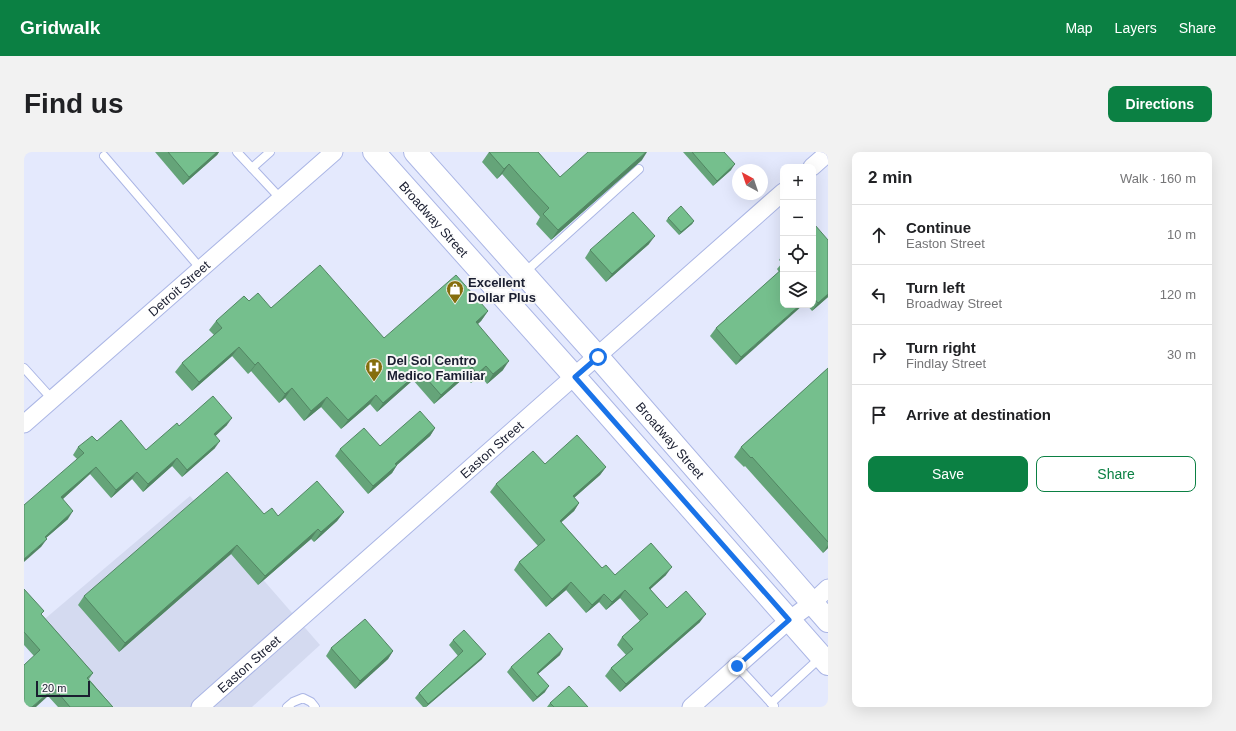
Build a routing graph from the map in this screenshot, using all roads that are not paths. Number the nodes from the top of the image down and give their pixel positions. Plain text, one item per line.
1 (237, 152) edge
2 (270, 152) edge
3 (334, 152) edge
4 (374, 152) edge
5 (415, 152) edge
6 (828, 153) edge
7 (104, 156) dead end
8 (815, 164) edge
9 (252, 168) junction
10 (640, 169) edge
11 (780, 195) edge
12 (281, 199) junction
13 (201, 269) junction
14 (523, 273) junction
15 (598, 357) junction
16 (24, 368) edge
17 (575, 377) junction
18 (52, 399) junction
19 (24, 424) edge
20 (828, 588) edge
21 (812, 603) junction
22 (789, 620) junction
23 (828, 621) edge
24 (825, 661) edge
25 (737, 666) junction
26 (773, 705) edge
27 (205, 706) edge
28 (287, 707) edge
29 (315, 707) edge
30 (691, 707) edge

1 - 9 lane
2 - 9 lane
3 - 12 street, Detroit Street
4 - 17 main road, Broadway Street
5 - 14 main road, Broadway Street
6 - 8 street
7 - 13 lane
9 - 12 lane
10 - 14 lane
11 - 15 street, Easton Street
12 - 13 street, Detroit Street
13 - 18 street, Detroit Street
14 - 15 main road, Broadway Street
15 - 17 street, Easton Street
15 - 21 main road, Broadway Street
16 - 18 lane
17 - 22 main road, Broadway Street
17 - 27 street, Easton Street
18 - 19 street, Detroit Street
20 - 21 street
21 - 22 street
21 - 23 main road, Broadway Street
22 - 24 main road, Broadway Street
22 - 25 street
24 - 26 lane
25 - 26 lane
25 - 30 street
28 - 29 lane

